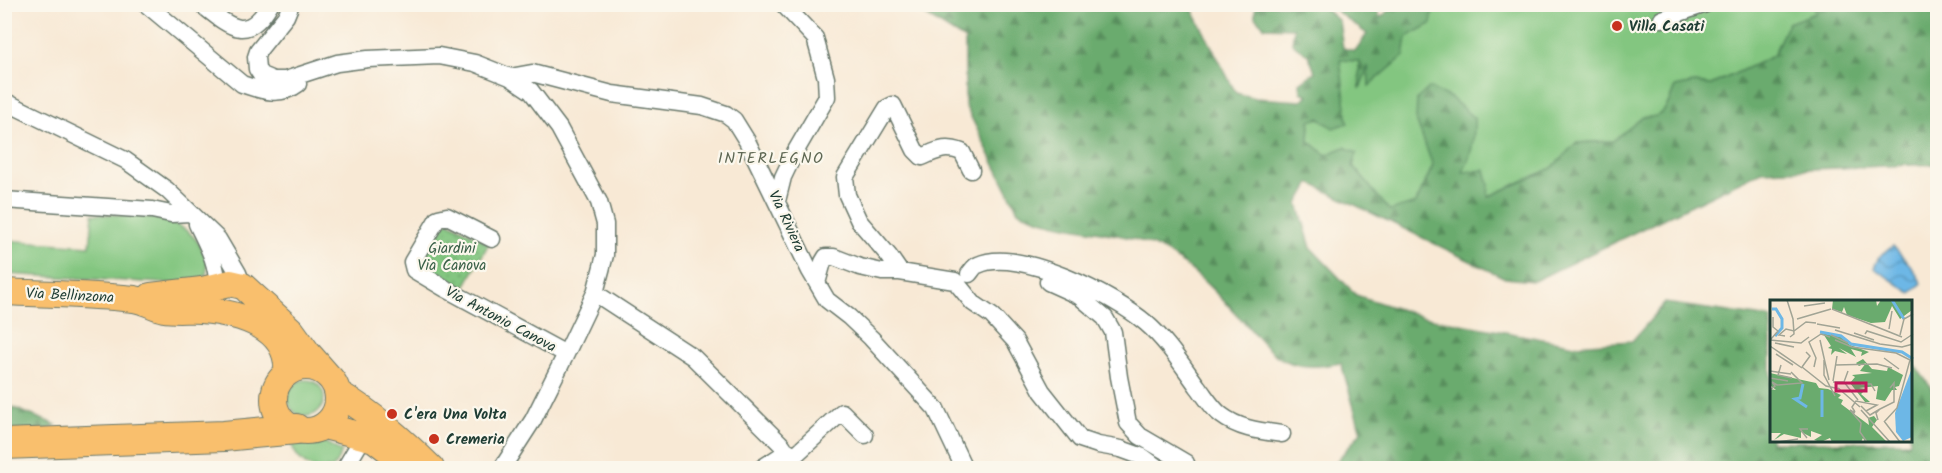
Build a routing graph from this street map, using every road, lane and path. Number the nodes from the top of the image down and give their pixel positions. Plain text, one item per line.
1 (146, 4) edge
2 (201, 4) edge
3 (270, 4) edge
4 (291, 4) edge
5 (783, 4) edge
6 (1706, 4) edge
7 (1662, 19) dead end
8 (312, 70) junction
9 (510, 77) junction
10 (4, 101) edge
11 (971, 170) dead end
12 (4, 200) edge
13 (777, 201) junction
14 (190, 213) junction
15 (492, 239) dead end
16 (900, 272) junction
17 (962, 278) junction
18 (817, 283) junction
19 (217, 286) junction
20 (243, 286) junction
21 (4, 292) edge
22 (595, 293) junction
23 (136, 299) junction
24 (221, 313) junction
25 (566, 354) junction
26 (287, 373) junction
27 (334, 385) junction
28 (310, 427) junction
29 (1282, 434) dead end
30 (865, 435) dead end
31 (364, 436) junction
32 (4, 444) edge
33 (783, 446) dead end
34 (1186, 463) dead end
35 (345, 468) edge
36 (410, 468) edge
37 (431, 468) edge
38 (502, 468) edge
39 (762, 468) edge
40 (964, 468) edge
41 (1158, 468) edge

1 - 8 street
2 - 3 street
4 - 8 street
5 - 13 street
6 - 7 street
8 - 9 street
9 - 13 street, Via Riviera
9 - 22 street, Via Antonio Canova
10 - 14 street
11 - 16 street
12 - 14 street
13 - 18 street, Via Riviera
14 - 19 street
14 - 20 street
15 - 25 street, Via Antonio Canova
16 - 17 street
16 - 18 street
17 - 29 street
17 - 34 street
17 - 41 street
18 - 40 street, Via Riviera
19 - 20 main road, Via Bellinzona
19 - 23 main road, Via Bellinzona
19 - 24 main road
20 - 27 main road
21 - 23 main road, Via Bellinzona
22 - 25 street, Via Antonio Canova
22 - 33 street
23 - 24 main road, Via Bellinzona
24 - 26 main road, Via Bellinzona
25 - 38 street, Via Antonio Canova
26 - 27 main road
26 - 28 main road
27 - 28 main road
27 - 37 main road
28 - 31 main road
28 - 32 highway
30 - 39 street
31 - 35 street
31 - 36 main road

